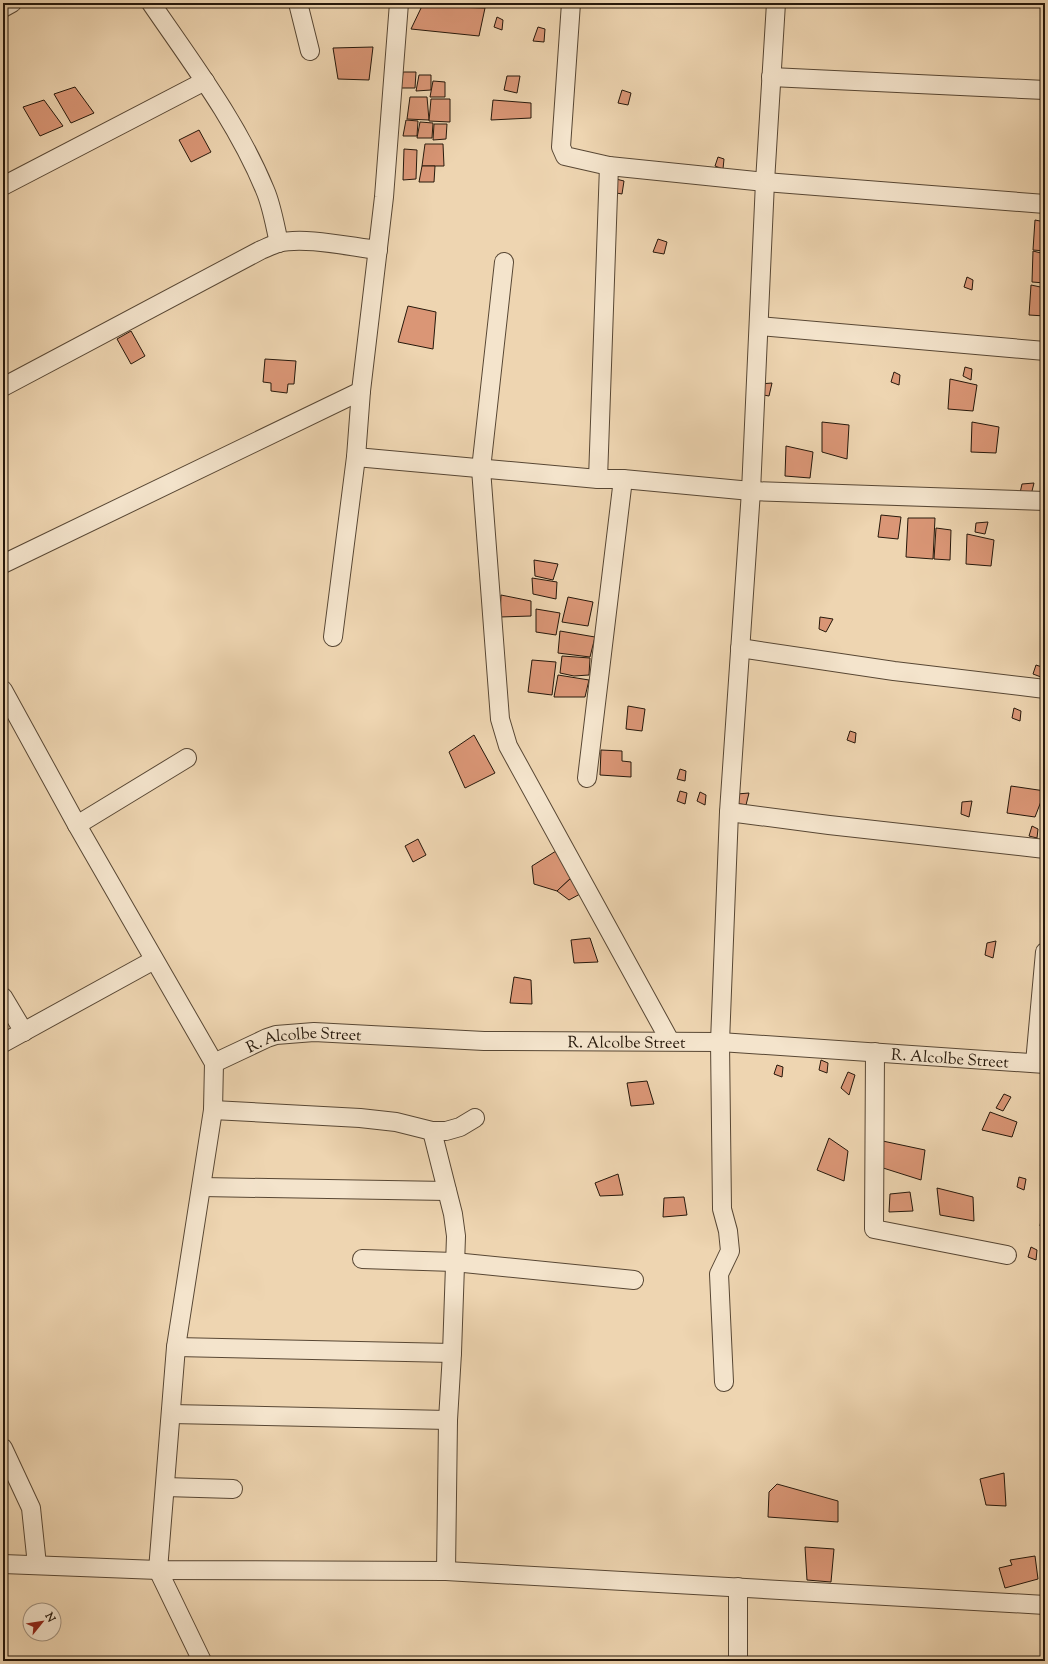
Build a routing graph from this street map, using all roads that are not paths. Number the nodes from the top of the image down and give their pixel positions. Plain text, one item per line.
1 (12, 3) edge
2 (151, 3) edge
3 (298, 3) edge
4 (399, 3) edge
5 (571, 3) edge
6 (776, 3) edge
7 (3, 8) edge
8 (310, 51) dead end
9 (771, 78) junction
10 (205, 81) junction
11 (1045, 90) edge
12 (609, 166) junction
13 (765, 182) junction
14 (3, 186) edge
15 (1045, 204) edge
16 (279, 243) junction
17 (378, 250) junction
18 (504, 262) dead end
19 (759, 326) junction
20 (1045, 351) edge
21 (3, 387) edge
22 (361, 391) junction
23 (356, 457) junction
24 (481, 469) junction
25 (598, 479) junction
26 (623, 479) junction
27 (752, 491) junction
28 (1045, 501) edge
29 (3, 564) edge
30 (332, 638) dead end
31 (740, 648) junction
32 (1045, 689) edge
33 (3, 690) edge
34 (187, 758) dead end
35 (587, 778) dead end
36 (729, 812) junction
37 (77, 824) junction
38 (1045, 849) edge
39 (1045, 952) edge
40 (154, 960) junction
41 (3, 997) edge
42 (24, 1032) junction
43 (670, 1041) junction
44 (720, 1042) junction
45 (3, 1043) edge
46 (875, 1052) junction
47 (214, 1063) junction
48 (1040, 1063) edge
49 (213, 1110) junction
50 (475, 1118) dead end
51 (432, 1131) junction
52 (202, 1187) junction
53 (447, 1191) junction
54 (1007, 1255) dead end
55 (362, 1259) dead end
56 (454, 1262) junction
57 (634, 1280) dead end
58 (176, 1347) junction
59 (452, 1353) junction
60 (724, 1382) dead end
61 (171, 1414) junction
62 (448, 1420) junction
63 (3, 1448) edge
64 (165, 1487) junction
65 (233, 1489) dead end
66 (3, 1564) edge
67 (37, 1565) junction
68 (158, 1570) junction
69 (446, 1571) junction
70 (738, 1587) junction
71 (1045, 1605) edge
72 (202, 1661) edge
73 (738, 1661) edge

1 - 7 street
2 - 10 street
3 - 8 street
4 - 17 street
5 - 12 street
6 - 9 street
9 - 11 street
9 - 13 street
10 - 14 street
10 - 16 street
12 - 13 street
12 - 25 street
13 - 15 street
13 - 19 street
16 - 17 street
16 - 21 street
17 - 22 street
18 - 24 street
19 - 20 street
19 - 27 street
22 - 23 street
22 - 29 street
23 - 24 street
23 - 30 street
24 - 25 street
24 - 43 street
25 - 26 street
26 - 27 street
26 - 35 street
27 - 28 street
27 - 31 street
31 - 32 street
31 - 36 street
33 - 37 street
34 - 37 street
36 - 38 street
36 - 44 street
37 - 40 street
39 - 48 street
40 - 42 street
40 - 47 street
41 - 42 street
42 - 45 street
43 - 44 street, R. Alcolbe Street
43 - 47 street, R. Alcolbe Street
44 - 46 street, R. Alcolbe Street
44 - 60 street
46 - 48 street, R. Alcolbe Street
46 - 54 street
47 - 49 street
49 - 51 street
49 - 52 street
50 - 51 street
51 - 53 street
52 - 53 street
52 - 58 street
53 - 56 street
55 - 56 street
56 - 57 street
56 - 59 street
58 - 59 street
58 - 61 street
59 - 62 street
61 - 62 street
61 - 64 street
62 - 69 street
63 - 67 street
64 - 65 street
64 - 68 street
66 - 67 street
67 - 68 street
68 - 69 street
68 - 72 street
69 - 70 street
70 - 71 street
70 - 73 street

